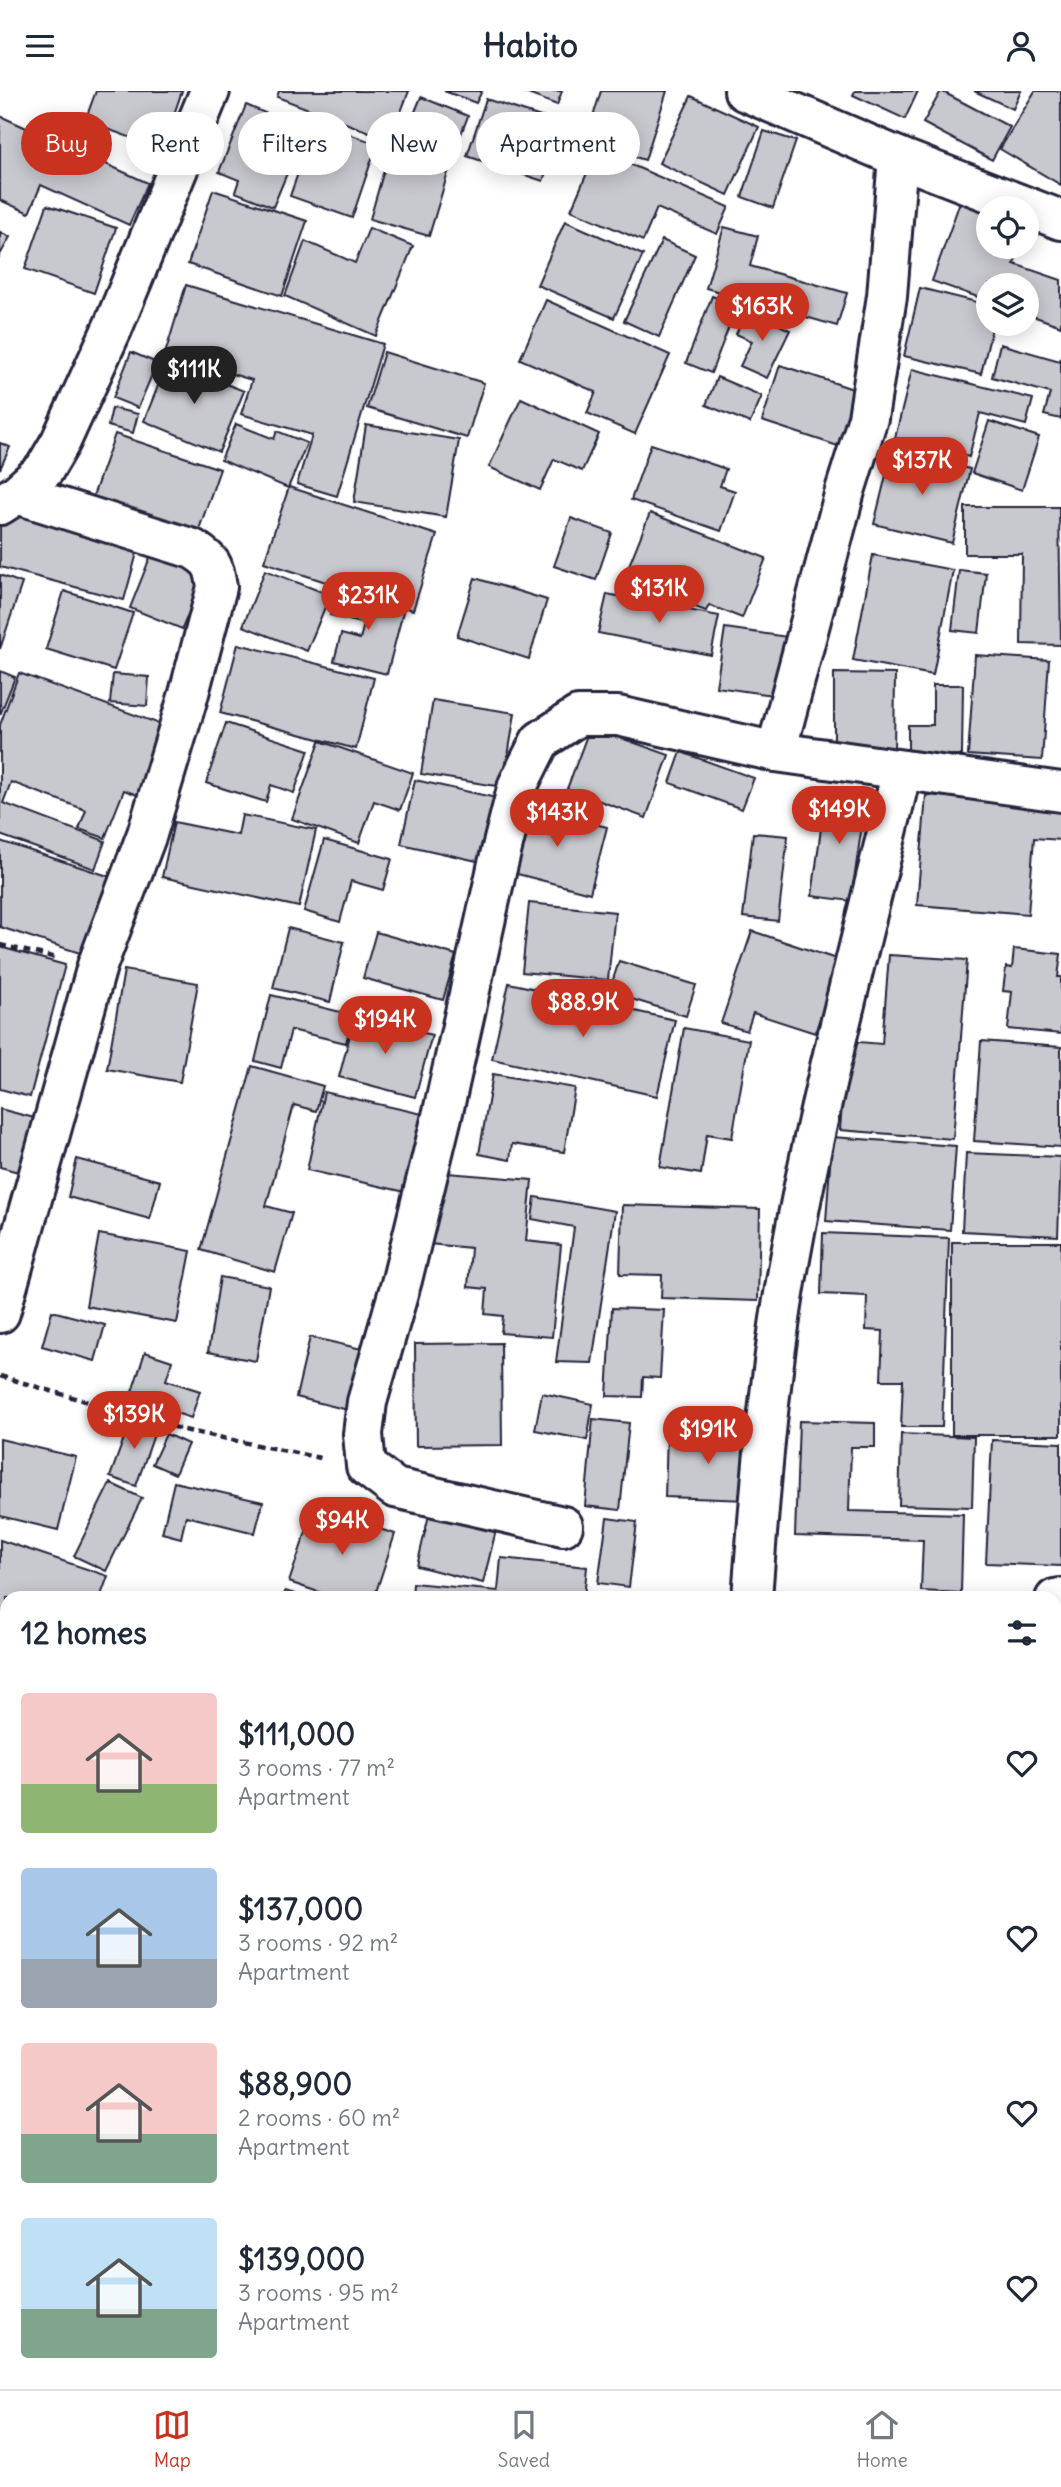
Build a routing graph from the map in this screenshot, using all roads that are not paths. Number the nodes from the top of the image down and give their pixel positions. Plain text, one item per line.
1 (210, 91) edge
2 (744, 91) edge
3 (898, 157) junction
4 (1061, 220) edge
5 (9, 500) edge
6 (776, 752) junction
7 (902, 770) junction
8 (1061, 792) edge
9 (0, 1313) edge
10 (563, 1526) dead end
11 (753, 1591) edge

1 - 5 street
2 - 3 street
3 - 4 street
3 - 6 street
5 - 9 street
6 - 7 street
6 - 10 street
7 - 8 street
7 - 11 street

